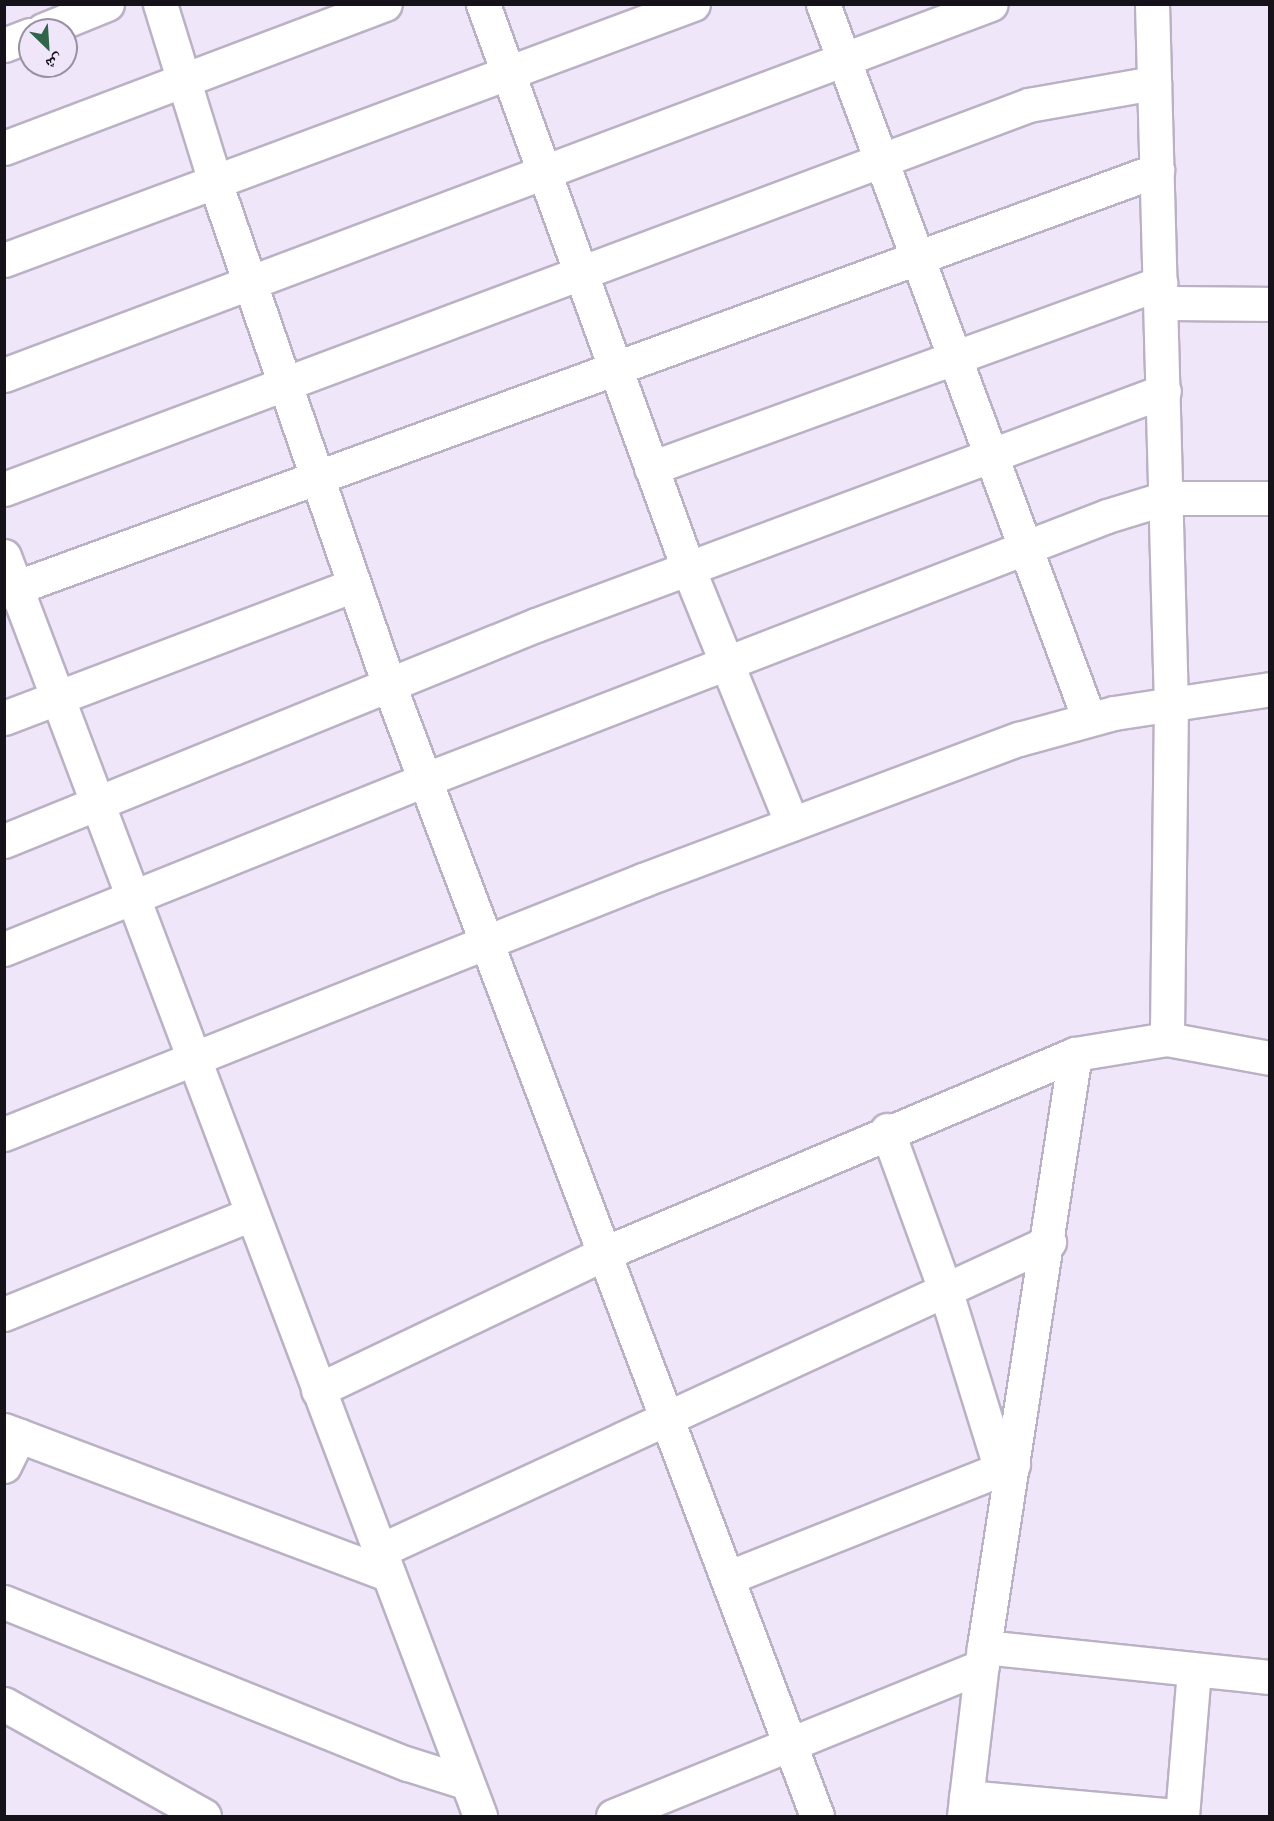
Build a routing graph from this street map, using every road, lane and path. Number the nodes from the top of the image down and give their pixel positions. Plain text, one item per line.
1 (107, 4) edge
2 (160, 4) edge
3 (385, 4) edge
4 (483, 4) edge
5 (693, 4) edge
6 (823, 4) edge
7 (991, 4) edge
8 (1152, 4) edge
9 (73, 18) edge
10 (843, 60) junction
11 (508, 73) junction
12 (181, 82) junction
13 (1154, 83) junction
14 (4, 148) edge
15 (880, 160) junction
16 (543, 170) junction
17 (1157, 170) junction
18 (215, 182) junction
19 (4, 260) edge
20 (917, 260) junction
21 (580, 271) junction
22 (250, 283) junction
23 (1161, 293) junction
24 (1269, 304) edge
25 (954, 358) junction
26 (616, 370) junction
27 (4, 375) edge
28 (285, 384) junction
29 (1164, 391) junction
30 (990, 454) junction
31 (651, 468) junction
32 (318, 480) junction
33 (4, 489) edge
34 (1166, 498) junction
35 (1269, 498) edge
36 (1026, 550) junction
37 (4, 556) edge
38 (688, 568) junction
39 (354, 585) junction
40 (10, 590) edge
41 (725, 663) junction
42 (389, 685) junction
43 (1269, 689) edge
44 (58, 697) junction
45 (1171, 704) junction
46 (4, 718) edge
47 (1089, 719) junction
48 (424, 780) junction
49 (99, 803) junction
50 (792, 824) junction
51 (4, 842) edge
52 (134, 899) junction
53 (487, 943) junction
54 (4, 949) edge
55 (1167, 1039) junction
56 (1075, 1054) junction
57 (194, 1058) junction
58 (1269, 1058) edge
59 (887, 1130) junction
60 (4, 1134) edge
61 (251, 1214) junction
62 (1049, 1242) junction
63 (605, 1253) junction
64 (945, 1289) junction
65 (4, 1314) edge
66 (318, 1390) junction
67 (666, 1415) junction
68 (12, 1433) edge
69 (4, 1466) edge
70 (1007, 1467) junction
71 (384, 1563) junction
72 (727, 1578) junction
73 (4, 1602) edge
74 (983, 1656) junction
75 (1194, 1671) junction
76 (1269, 1677) edge
77 (4, 1704) edge
78 (789, 1744) junction
79 (465, 1782) junction
80 (965, 1807) edge
81 (204, 1816) edge
82 (480, 1816) edge
83 (614, 1816) edge
84 (817, 1816) edge
85 (1175, 1816) edge
86 (1182, 1816) edge

1 - 9 street
2 - 12 street
3 - 12 street
4 - 11 street
5 - 11 street
6 - 10 street
7 - 10 street
8 - 13 street
10 - 15 street
10 - 16 street
11 - 16 street
11 - 18 street
12 - 14 street
12 - 18 street
13 - 15 street
13 - 17 street
15 - 20 street
15 - 21 street
16 - 21 street
16 - 22 street
17 - 20 street
17 - 23 street
18 - 19 street
18 - 22 street
20 - 25 street
20 - 26 street
21 - 26 street
21 - 28 street
22 - 27 street
22 - 28 street
23 - 24 street
23 - 25 street
23 - 29 street
25 - 30 street
25 - 31 street
26 - 31 street
26 - 32 street
28 - 32 street
28 - 33 street
29 - 30 street
29 - 34 street
30 - 36 street
30 - 38 street
31 - 38 street
32 - 39 street
32 - 40 street
34 - 35 street
34 - 36 street
34 - 45 street
36 - 41 street
36 - 47 street
37 - 40 street
38 - 41 street
38 - 42 street
39 - 42 street
39 - 44 street
40 - 44 street
41 - 48 street
41 - 50 street
42 - 48 street
42 - 49 street
43 - 45 street
44 - 46 street
44 - 49 street
45 - 47 street
45 - 55 street
47 - 50 street
48 - 52 street
48 - 53 street
49 - 51 street
49 - 52 street
50 - 53 street
52 - 54 street
52 - 57 street
53 - 57 street
53 - 63 street
55 - 56 street
55 - 58 street
56 - 59 street
56 - 62 street
57 - 60 street
57 - 61 street
59 - 63 street
59 - 64 street
61 - 65 street
61 - 66 street
62 - 64 street
62 - 70 street
63 - 66 street
63 - 67 street
64 - 67 street
64 - 70 street
66 - 71 street
67 - 71 street
67 - 72 street
68 - 69 street
68 - 71 street
70 - 72 street
70 - 74 street
71 - 79 street
72 - 78 street
73 - 79 street
74 - 75 street
74 - 78 street
74 - 80 street
75 - 76 street
75 - 86 street
77 - 81 street
78 - 83 street
78 - 84 street
79 - 82 street
80 - 85 street

